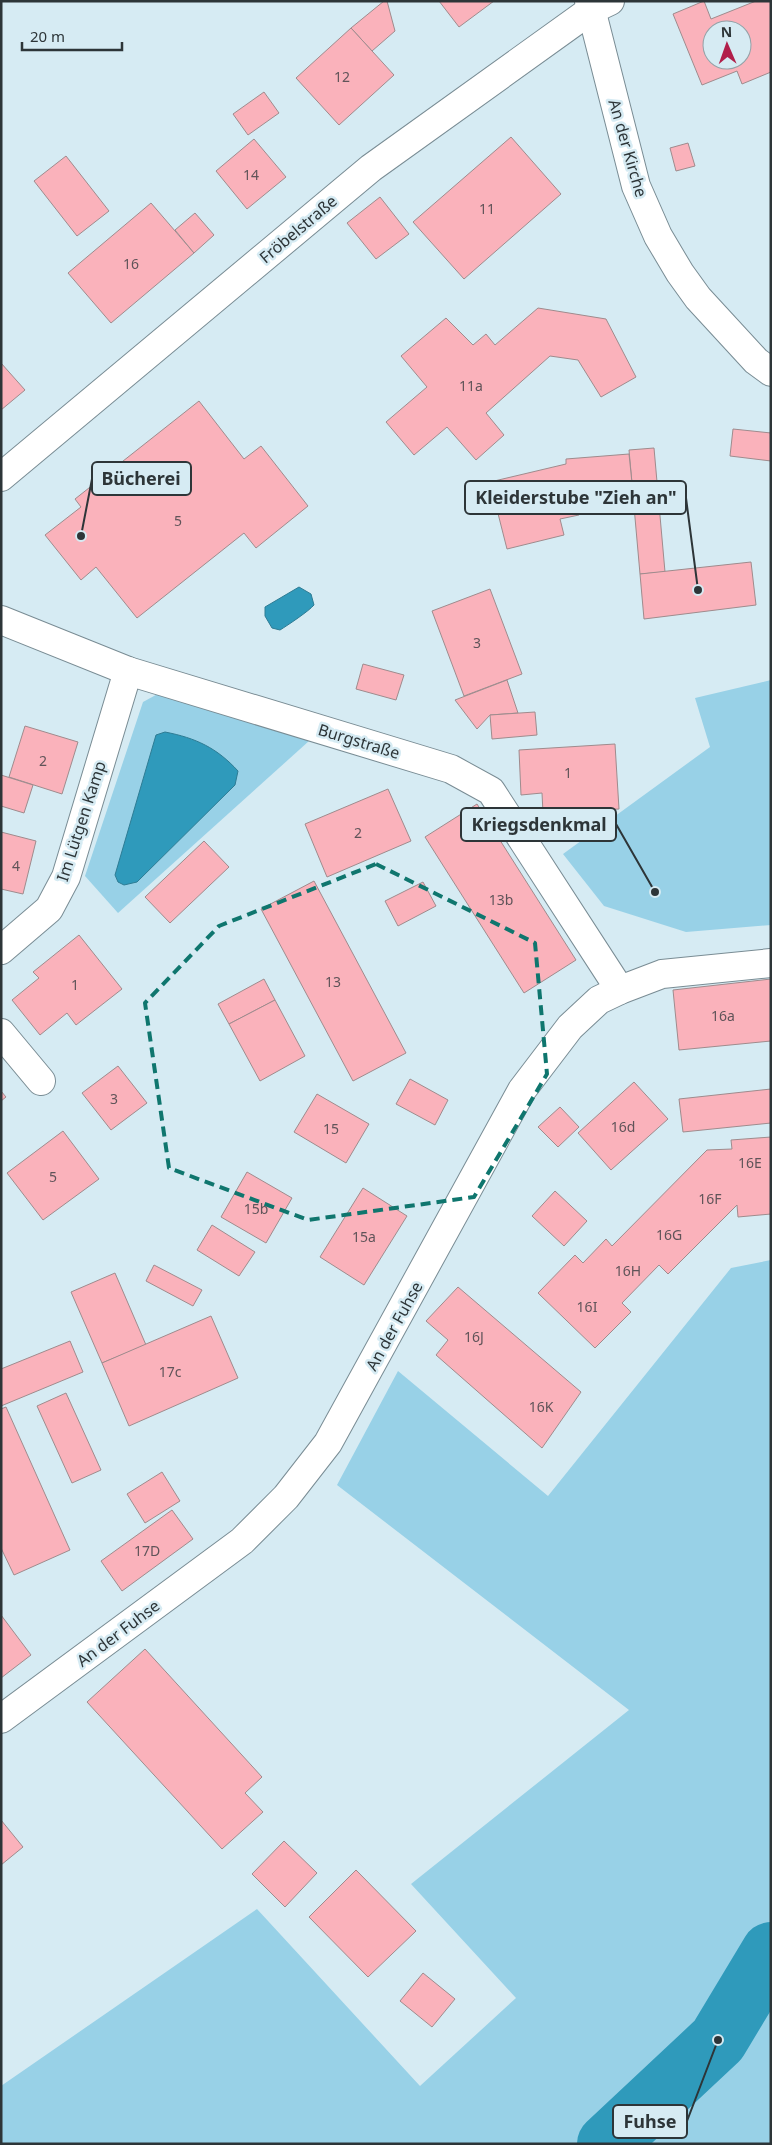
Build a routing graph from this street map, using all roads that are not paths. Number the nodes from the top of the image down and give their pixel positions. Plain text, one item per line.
1 (597, 4) edge
2 (771, 372) edge
3 (1, 477) edge
4 (1, 620) edge
5 (128, 671) junction
6 (1, 950) edge
7 (771, 964) edge
8 (620, 990) junction
9 (1, 1033) edge
10 (41, 1081) dead end
11 (1, 1719) edge

1 - 2 street, An der Kirche
1 - 3 street, Fröbelstraße
4 - 5 street, Burgstraße
5 - 6 street, Im Lütgen Kamp
5 - 8 street, Burgstraße
7 - 8 street, An der Fuhse
8 - 11 street, An der Fuhse
9 - 10 street

